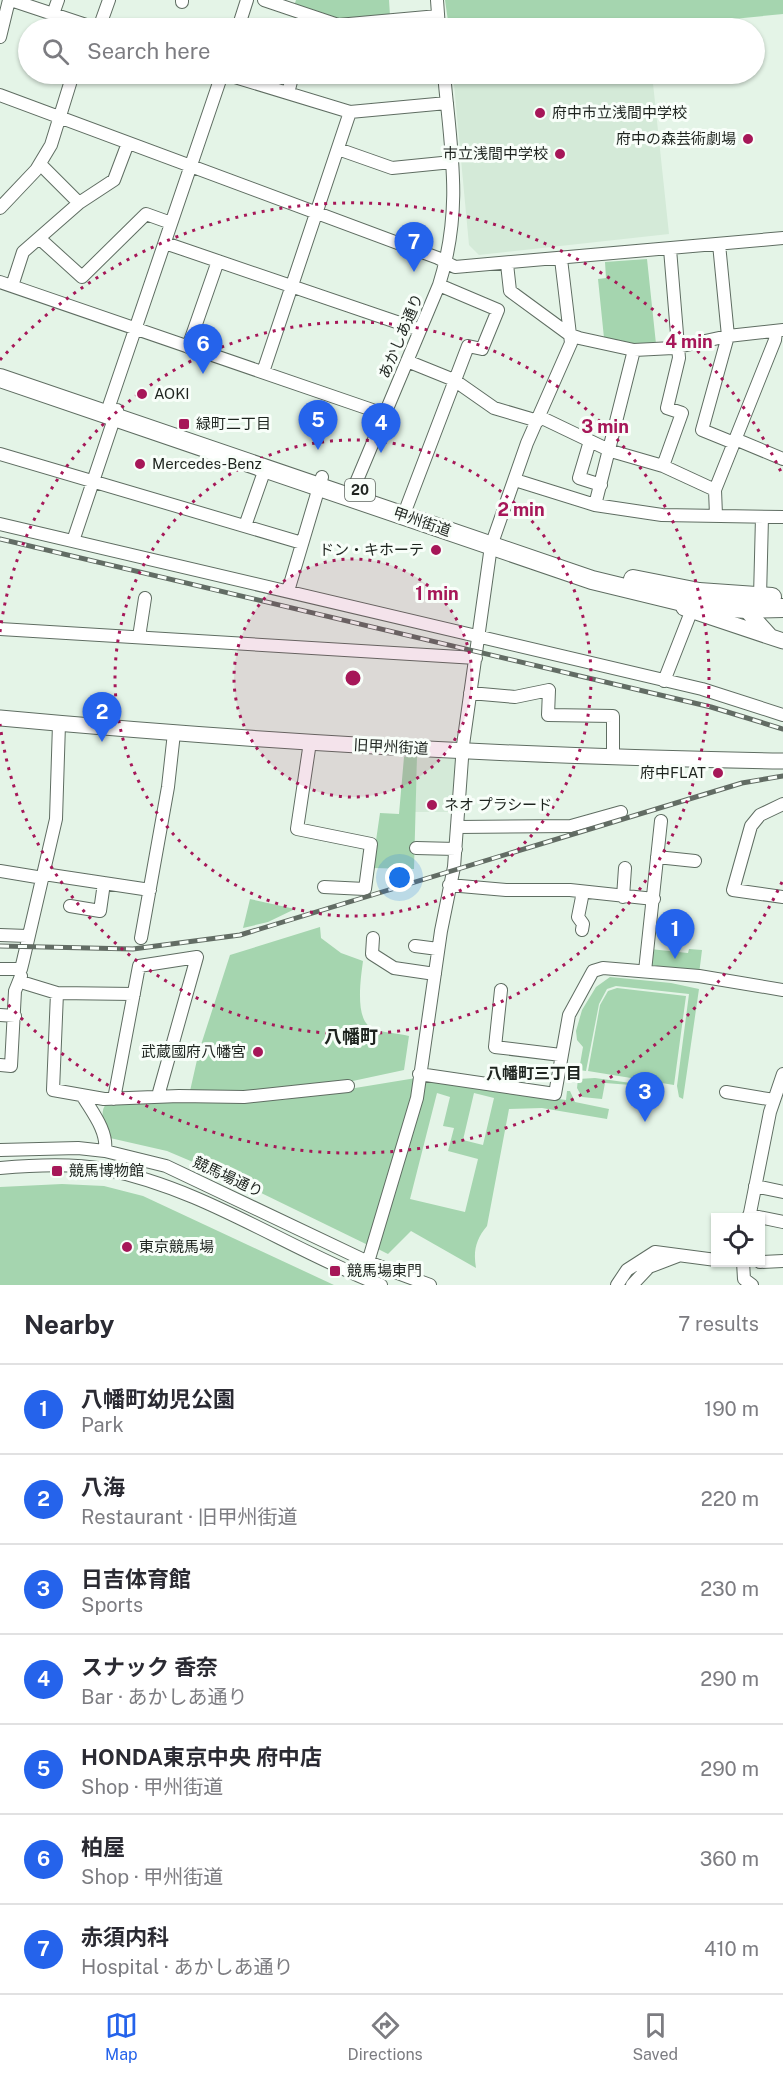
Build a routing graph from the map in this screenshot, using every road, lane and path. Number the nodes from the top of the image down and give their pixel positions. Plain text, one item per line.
1 (10, 0) edge
2 (58, 0) edge
3 (109, 0) edge
4 (247, 0) edge
5 (264, 0) edge
6 (437, 0) edge
7 (53, 14) junction
8 (307, 15) junction
9 (64, 18) edge
10 (99, 18) edge
11 (241, 18) edge
12 (306, 18) edge
13 (316, 18) edge
14 (439, 18) edge
15 (0, 37) edge
16 (70, 84) edge
17 (220, 84) edge
18 (258, 84) edge
19 (290, 84) edge
20 (445, 84) edge
21 (288, 93) junction
22 (0, 95) edge
23 (447, 103) junction
24 (350, 112) junction
25 (60, 117) junction
26 (128, 143) junction
27 (338, 149) junction
28 (452, 162) junction
29 (40, 164) junction
30 (189, 166) junction
31 (79, 203) junction
32 (0, 208) edge
33 (317, 213) junction
34 (171, 223) junction
35 (39, 238) junction
36 (783, 238) edge
37 (165, 243) junction
38 (719, 244) junction
39 (670, 249) junction
40 (561, 259) junction
41 (218, 261) junction
42 (446, 262) junction
43 (507, 264) junction
44 (6, 284) edge
45 (439, 285) junction
46 (292, 286) junction
47 (135, 328) junction
48 (420, 330) junction
49 (780, 330) edge
50 (570, 335) junction
51 (728, 336) junction
52 (188, 347) junction
53 (679, 347) junction
54 (634, 350) junction
55 (406, 361) junction
56 (0, 368) edge
57 (263, 372) junction
58 (0, 378) edge
59 (454, 380) junction
60 (114, 410) junction
61 (384, 414) junction
62 (539, 419) junction
63 (590, 441) junction
64 (735, 441) junction
65 (611, 451) junction
66 (0, 454) edge
67 (783, 459) edge
68 (663, 466) junction
69 (265, 469) junction
70 (515, 480) junction
71 (93, 481) junction
72 (320, 482) junction
73 (601, 484) junction
74 (715, 490) junction
75 (351, 493) junction
76 (595, 505) junction
77 (407, 506) junction
78 (716, 515) junction
79 (762, 516) junction
80 (783, 517) edge
81 (0, 524) edge
82 (245, 526) junction
83 (73, 541) junction
84 (493, 541) junction
85 (302, 543) junction
86 (288, 591) junction
87 (783, 597) edge
88 (145, 598) dead end
89 (671, 601) junction
90 (783, 608) edge
91 (757, 609) junction
92 (691, 612) junction
93 (0, 629) edge
94 (479, 637) junction
95 (140, 638) junction
96 (777, 639) edge
97 (476, 658) junction
98 (664, 681) junction
99 (470, 693) junction
100 (783, 715) edge
101 (0, 718) edge
102 (59, 724) junction
103 (174, 733) junction
104 (310, 742) junction
105 (463, 751) junction
106 (613, 758) junction
107 (783, 761) edge
108 (783, 804) edge
109 (621, 812) dead end
110 (661, 821) dead end
111 (458, 827) junction
112 (416, 848) dead end
113 (456, 849) junction
114 (657, 857) junction
115 (695, 861) dead end
116 (625, 868) dead end
117 (0, 871) edge
118 (43, 876) junction
119 (104, 883) junction
120 (449, 885) junction
121 (324, 887) dead end
122 (150, 890) junction
123 (583, 892) junction
124 (623, 897) junction
125 (783, 897) edge
126 (654, 899) junction
127 (70, 906) dead end
128 (582, 930) dead end
129 (0, 935) edge
130 (27, 936) junction
131 (141, 938) dead end
132 (373, 938) dead end
133 (415, 946) dead end
134 (438, 949) junction
135 (0, 969) edge
136 (645, 971) junction
137 (435, 974) junction
138 (21, 976) junction
139 (501, 990) dead end
140 (783, 990) edge
141 (57, 993) junction
142 (134, 994) junction
143 (0, 1015) edge
144 (15, 1016) junction
145 (561, 1055) junction
146 (0, 1065) edge
147 (419, 1074) junction
148 (783, 1074) edge
149 (348, 1086) dead end
150 (726, 1092) dead end
151 (82, 1095) junction
152 (158, 1096) junction
153 (114, 1099) junction
154 (774, 1100) junction
155 (0, 1150) edge
156 (105, 1151) junction
157 (0, 1168) edge
158 (756, 1186) junction
159 (783, 1192) edge
160 (750, 1213) edge
161 (765, 1219) edge
162 (783, 1222) edge
163 (678, 1256) junction
164 (711, 1259) edge
165 (783, 1261) edge
166 (368, 1262) junction
167 (765, 1262) edge
168 (743, 1267) edge
169 (381, 1285) edge
170 (430, 1285) edge
171 (617, 1285) edge
172 (632, 1285) edge
173 (752, 1285) edge

1 - 7 street
1 - 15 street
2 - 7 street
3 - 10 street
4 - 11 street
5 - 8 street
6 - 14 street
7 - 9 street
8 - 12 street
8 - 13 street
16 - 25 street
17 - 30 street
18 - 21 street
19 - 21 street
20 - 23 street, あかしあ通り
21 - 24 street
22 - 25 street
23 - 24 street
23 - 28 street, あかしあ通り
24 - 27 street
25 - 26 street
25 - 29 street
26 - 30 street
26 - 31 street
27 - 28 street
27 - 33 street
28 - 42 street, あかしあ通り
29 - 31 street
29 - 32 street
30 - 33 street
30 - 34 street
31 - 35 street
33 - 42 street
33 - 46 street
34 - 35 street
34 - 37 street
35 - 44 street
36 - 38 street
37 - 41 street
37 - 47 street
38 - 39 street
38 - 51 street
39 - 40 street
39 - 53 street
40 - 43 street
40 - 50 street
41 - 46 street
41 - 52 street
42 - 43 street
42 - 45 street, あかしあ通り
43 - 50 street
44 - 47 street
45 - 48 street, あかしあ通り
45 - 59 street
46 - 48 street
46 - 57 street
47 - 52 street
47 - 60 street
48 - 55 street, あかしあ通り
49 - 51 street
49 - 64 street
50 - 54 street
50 - 62 street
51 - 53 street
51 - 64 street
52 - 57 street
53 - 54 street
53 - 68 street
54 - 65 street
55 - 59 street
55 - 61 street, あかしあ通り
56 - 60 highway, 甲州街道 / 20
57 - 61 street
58 - 60 highway, 甲州街道 / 20
59 - 62 street
59 - 77 street
60 - 69 highway, 甲州街道 / 20
60 - 71 street
60 - 72 highway, 甲州街道 / 20
61 - 75 street, あかしあ通り
62 - 63 street
62 - 70 street
63 - 65 street
63 - 73 street
64 - 67 street
64 - 74 street
65 - 68 street
65 - 73 street
66 - 71 street
68 - 74 street
69 - 72 highway, 甲州街道 / 20
69 - 82 street
70 - 76 street
70 - 84 street
71 - 82 street
71 - 83 street
72 - 75 highway, 甲州街道 / 20
72 - 85 street
73 - 76 street
74 - 78 street
75 - 77 highway, 甲州街道 / 20
75 - 84 highway, 甲州街道 / 20
76 - 78 street
77 - 84 highway, 甲州街道 / 20
78 - 79 street
79 - 80 street
79 - 91 street
81 - 83 street
82 - 85 street
83 - 86 street
84 - 89 highway, 甲州街道 / 20
84 - 91 highway, 甲州街道 / 20
84 - 94 street
85 - 86 street
86 - 94 street
87 - 91 highway, 甲州街道 / 20
88 - 95 street
89 - 91 highway, 甲州街道 / 20
89 - 92 main road
90 - 91 highway, 甲州街道 / 20
91 - 96 main road
92 - 96 main road
92 - 98 street
93 - 95 street
94 - 97 street
94 - 98 street
95 - 97 street
97 - 99 street
98 - 100 street
99 - 105 street
99 - 106 street
101 - 102 main road, 旧甲州街道
102 - 103 main road, 旧甲州街道
102 - 118 street
103 - 104 main road, 旧甲州街道
103 - 122 street
104 - 105 main road, 旧甲州街道
104 - 121 street
105 - 106 main road, 旧甲州街道
105 - 111 street
106 - 107 main road, 旧甲州街道
108 - 125 street
109 - 111 street
110 - 114 street
111 - 113 street
112 - 113 street
113 - 120 street
114 - 115 street
114 - 126 street
116 - 124 street
117 - 118 street
118 - 119 street
118 - 130 street
119 - 122 street
119 - 127 street
120 - 123 street
120 - 134 street
122 - 131 street
123 - 124 street
123 - 128 street
124 - 126 street
126 - 136 street
129 - 130 street
130 - 138 street
132 - 137 street
133 - 134 street
134 - 137 street
135 - 138 street
136 - 140 street
136 - 145 street
137 - 147 street
138 - 141 street
138 - 144 street
139 - 145 street
141 - 142 street
141 - 151 street
142 - 152 street
142 - 153 street
143 - 144 street
144 - 146 street
145 - 147 street
147 - 166 street
148 - 154 street
149 - 152 street
150 - 154 street
151 - 153 street
151 - 156 street
152 - 153 street
154 - 158 street
155 - 156 street, 競馬場通り
156 - 166 street, 競馬場通り
157 - 169 street
158 - 159 street
158 - 160 street
161 - 162 street
163 - 164 street
163 - 171 street
163 - 172 street
165 - 167 street
166 - 170 street, 競馬場通り
168 - 173 street

